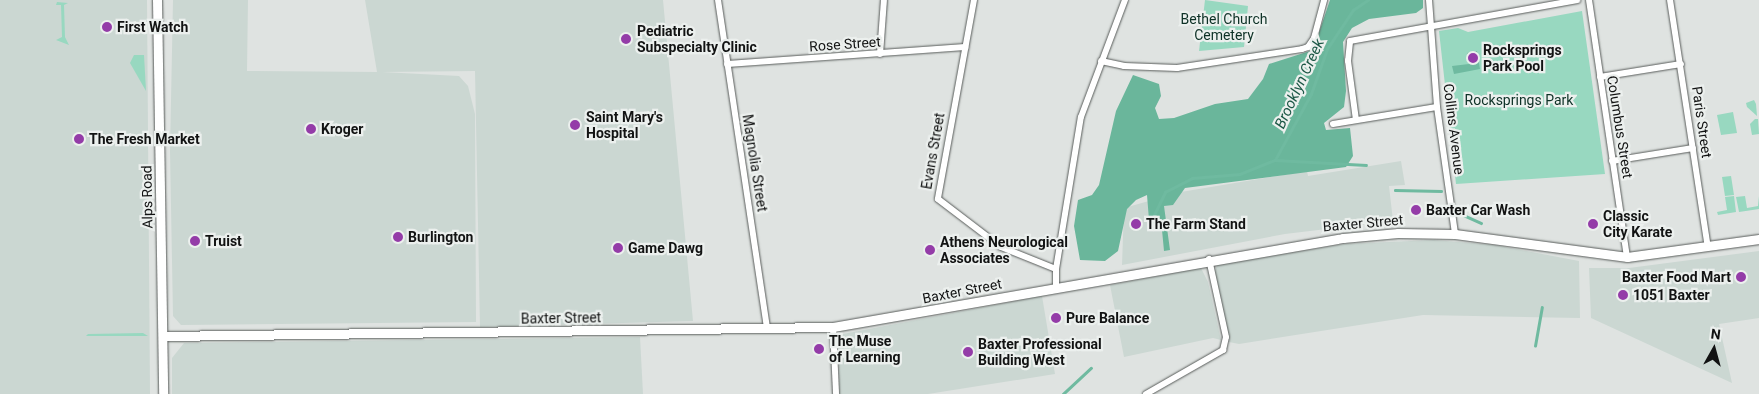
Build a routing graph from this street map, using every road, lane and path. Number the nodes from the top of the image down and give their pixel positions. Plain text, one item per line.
1 (157, 0) edge
2 (718, 0) edge
3 (884, 0) edge
4 (974, 0) edge
5 (1125, 0) edge
6 (1324, 0) edge
7 (1429, 0) edge
8 (1577, 0) edge
9 (1589, 0) edge
10 (1670, 0) edge
11 (1431, 27) junction
12 (965, 47) junction
13 (880, 54) junction
14 (1101, 61) junction
15 (727, 64) junction
16 (1681, 64) junction
17 (1600, 77) junction
18 (1437, 107) junction
19 (1356, 120) junction
20 (1334, 124) dead end
21 (1693, 148) junction
22 (1612, 160) junction
23 (1455, 234) junction
24 (1759, 239) edge
25 (1708, 247) junction
26 (1627, 257) junction
27 (1209, 259) junction
28 (1056, 269) junction
29 (1056, 287) junction
30 (833, 327) junction
31 (767, 329) junction
32 (163, 336) junction
33 (163, 394) edge
34 (836, 394) edge
35 (1146, 394) edge

1 - 32 main road, Alps Road
2 - 15 street, Magnolia Street
3 - 13 street
4 - 12 street, Evans Street
5 - 14 street
6 - 14 street
7 - 11 street, Collins Avenue
8 - 11 street
9 - 17 street, Columbus Street
10 - 16 street, Paris Street
11 - 18 street, Collins Avenue
11 - 19 street
12 - 13 street, Rose Street
12 - 28 street, Evans Street
13 - 15 street, Rose Street
14 - 28 street
15 - 31 street, Magnolia Street
16 - 17 street
16 - 21 street, Paris Street
17 - 22 street, Columbus Street
18 - 19 street
18 - 23 street, Collins Avenue
19 - 20 street
21 - 22 street
21 - 25 street, Paris Street
22 - 26 street, Columbus Street
23 - 26 main road, Baxter Street
23 - 27 main road, Baxter Street
24 - 25 main road, Baxter Street
25 - 26 main road, Baxter Street
27 - 29 main road, Baxter Street
27 - 35 street
28 - 29 street
29 - 30 main road, Baxter Street
30 - 31 main road, Baxter Street
30 - 34 street
31 - 32 main road, Baxter Street
32 - 33 main road, Alps Road

